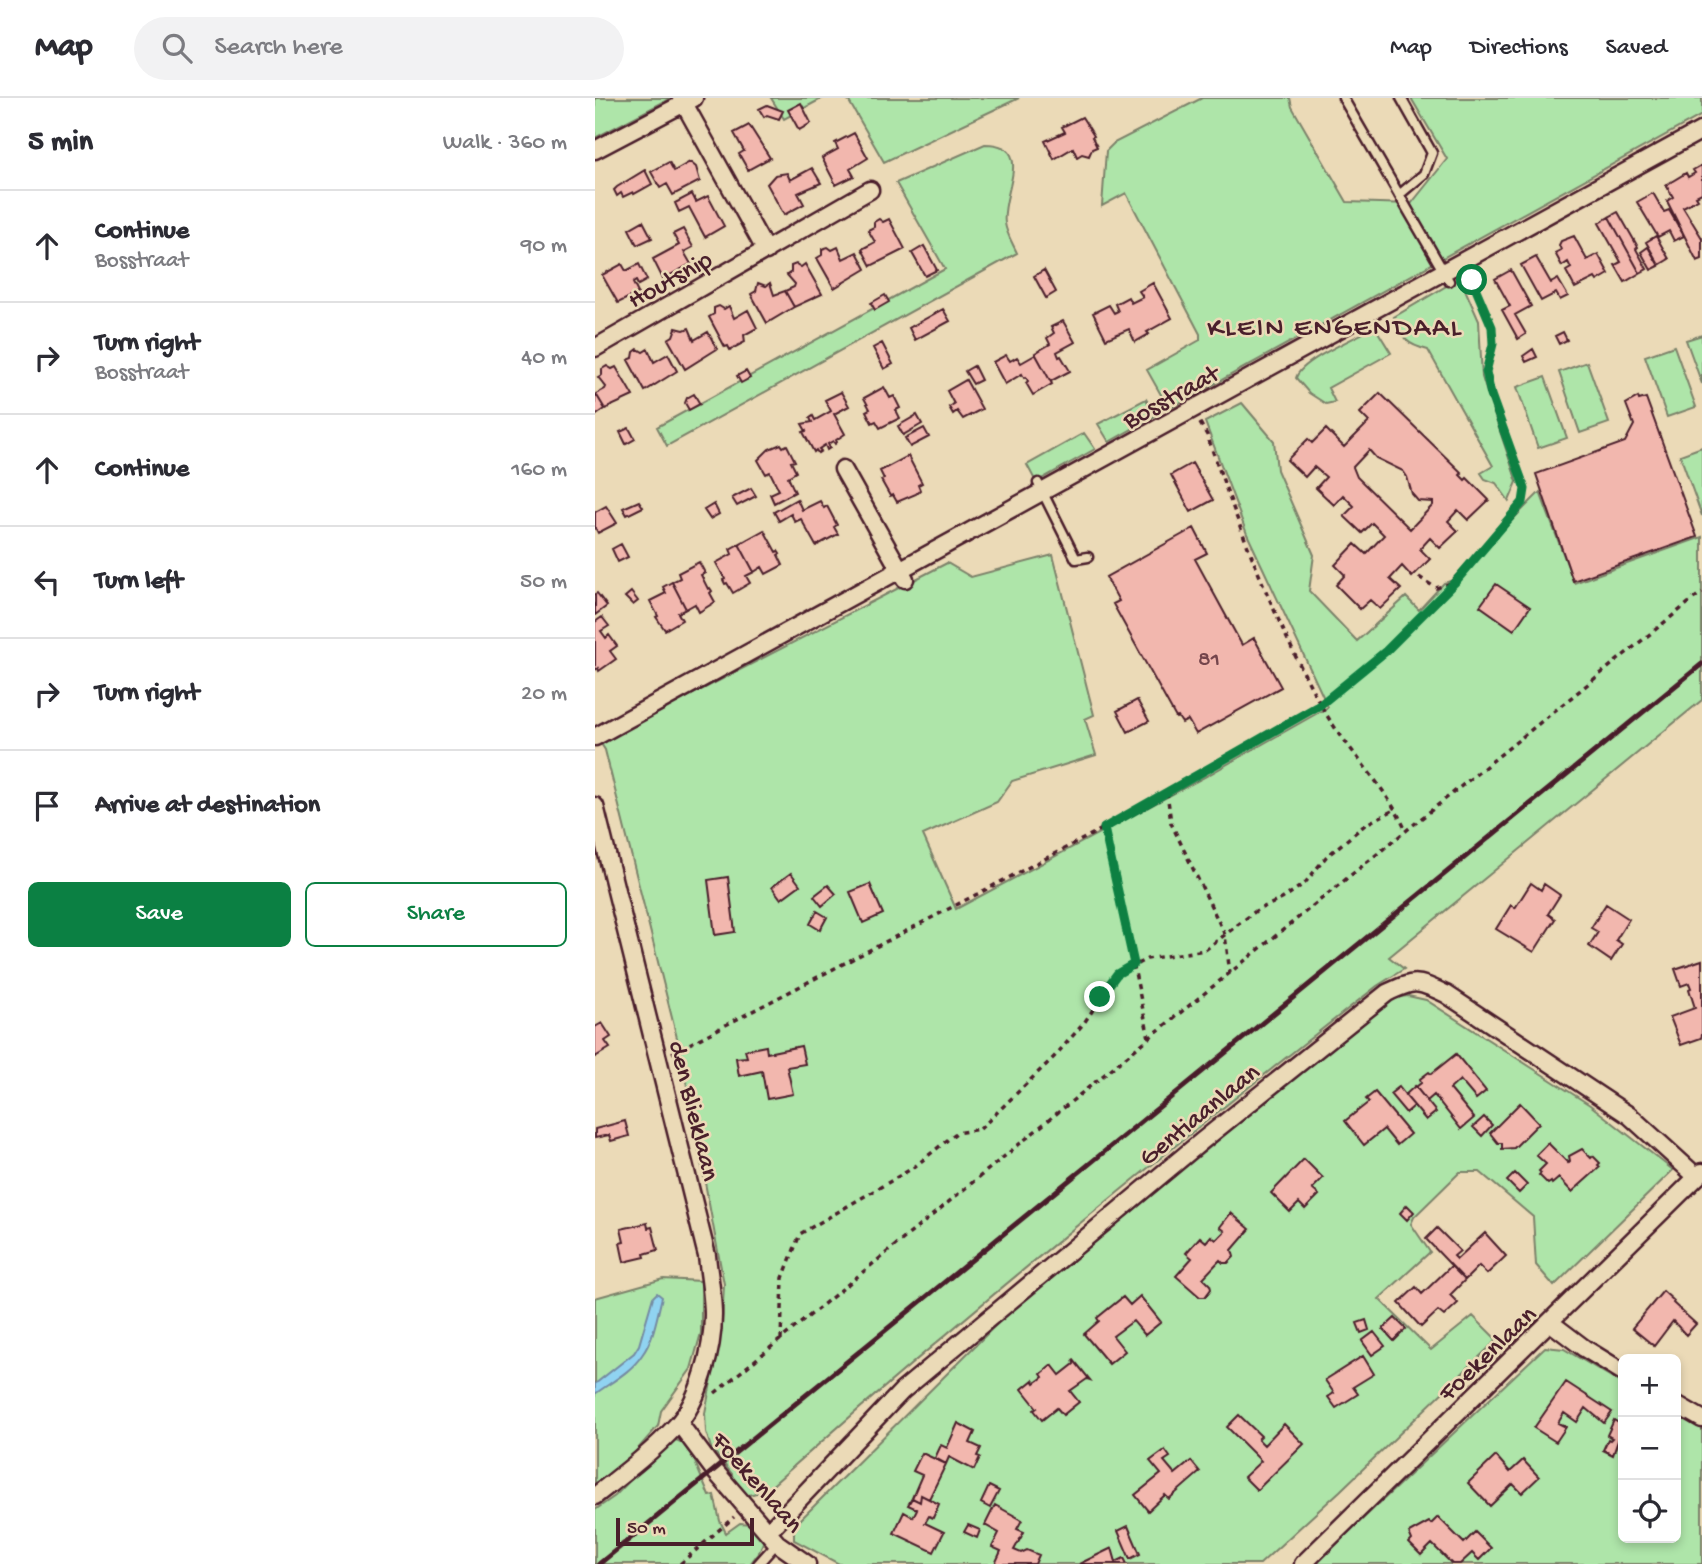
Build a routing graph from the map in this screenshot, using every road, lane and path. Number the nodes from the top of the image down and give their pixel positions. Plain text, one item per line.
1 (1343, 98) edge
2 (1401, 98) edge
3 (686, 100) edge
4 (1702, 131) edge
5 (595, 150) edge
6 (870, 190) dead end
7 (1399, 195) junction
8 (766, 251) junction
9 (1462, 261) junction
10 (1446, 276) junction
11 (595, 348) edge
12 (1193, 410) junction
13 (843, 469) dead end
14 (1041, 488) junction
15 (1088, 557) dead end
16 (903, 575) junction
17 (1419, 577) dead end
18 (1455, 582) junction
19 (1702, 592) edge
20 (1320, 705) junction
21 (595, 737) edge
22 (1167, 792) junction
23 (595, 806) edge
24 (1396, 809) junction
25 (1104, 828) junction
26 (1406, 831) junction
27 (1225, 935) junction
28 (1134, 964) junction
29 (1230, 973) junction
30 (1149, 1038) junction
31 (658, 1060) junction
32 (1700, 1175) edge
33 (1551, 1323) junction
34 (781, 1340) junction
35 (1618, 1369) edge
36 (709, 1398) dead end
37 (1681, 1407) edge
38 (1702, 1419) edge
39 (678, 1423) junction
40 (595, 1496) edge
41 (746, 1506) junction
42 (773, 1537) junction
43 (680, 1564) edge
44 (758, 1564) edge
45 (807, 1564) edge
46 (1303, 1564) edge

1 - 7 lane
2 - 7 lane
3 - 5 street
3 - 8 street
4 - 9 street, Bosstraat
6 - 8 street, Houtsnip
7 - 10 lane
8 - 11 street, Houtsnip
9 - 10 street, Bosstraat
9 - 18 path
10 - 12 street, Bosstraat
12 - 14 street, Bosstraat
12 - 20 path
13 - 16 street
14 - 15 lane
14 - 16 street, Bosstraat
16 - 21 street, Bosstraat
17 - 18 path
18 - 20 path
19 - 26 path
20 - 22 path
20 - 24 path
22 - 25 path
22 - 27 path
23 - 31 street, den Blieklaan
24 - 26 path
24 - 27 path
25 - 28 path
25 - 31 path
26 - 29 path
27 - 28 path
27 - 29 path
28 - 30 path
28 - 34 path
29 - 30 path
30 - 34 path
31 - 39 street, den Blieklaan
32 - 33 street, Foekenlaan
32 - 42 street, Gentiaanlaan
33 - 35 street
33 - 46 street, Foekenlaan
34 - 36 path
37 - 38 street
39 - 40 street, den Blieklaan
39 - 41 street, Foekenlaan
41 - 42 street, Foekenlaan
41 - 43 path
42 - 44 lane
42 - 45 street, Foekenlaan

